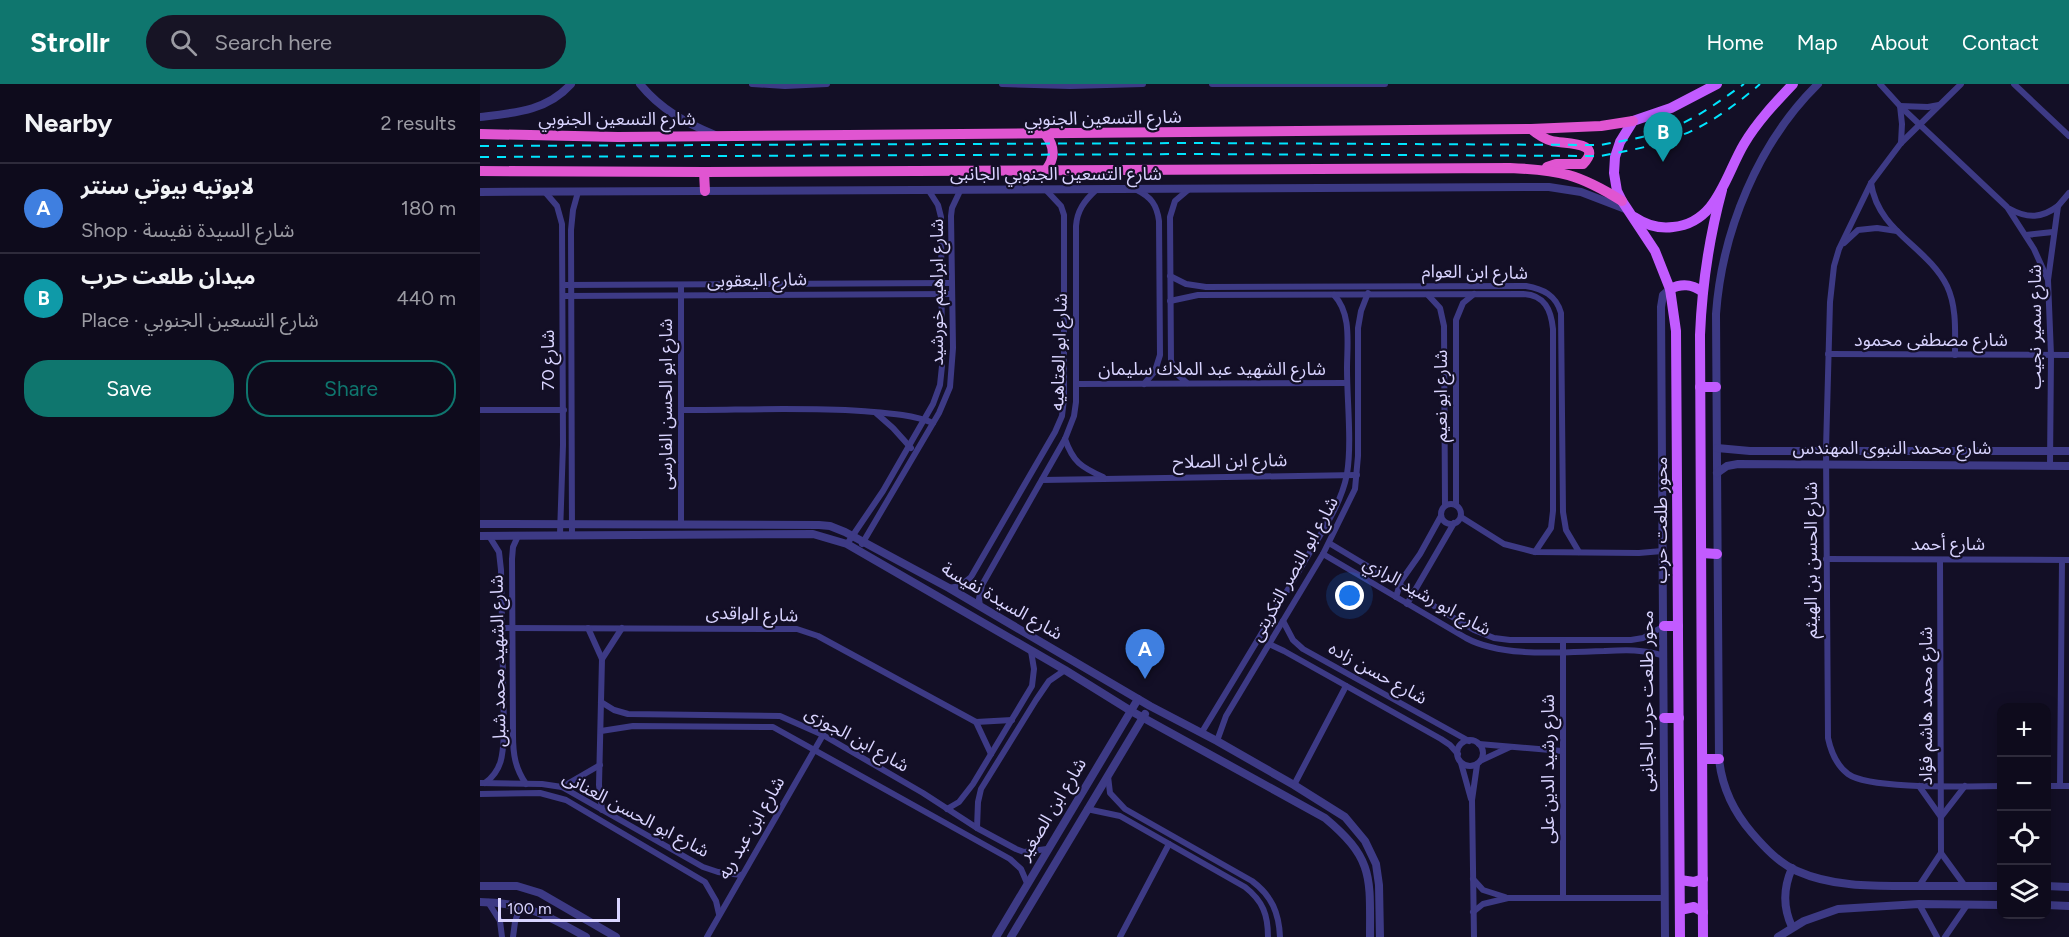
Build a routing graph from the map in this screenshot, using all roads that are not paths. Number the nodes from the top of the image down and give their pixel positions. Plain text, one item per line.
1 (571, 84) edge
2 (640, 84) edge
3 (752, 84) edge
4 (827, 84) edge
5 (1002, 84) edge
6 (1018, 84) edge
7 (1143, 84) edge
8 (1212, 84) edge
9 (1224, 84) edge
10 (1385, 84) edge
11 (1717, 84) edge
12 (1793, 84) edge
13 (1818, 84) edge
14 (1880, 84) edge
15 (1960, 84) edge
16 (2014, 84) edge
17 (1939, 105) junction
18 (1900, 106) junction
19 (480, 117) edge
20 (1633, 121) junction
21 (1920, 124) junction
22 (1531, 129) junction
23 (480, 134) edge
24 (1046, 135) junction
25 (718, 136) junction
26 (2069, 136) edge
27 (1900, 143) junction
28 (1046, 170) junction
29 (1541, 170) junction
30 (480, 171) edge
31 (704, 172) junction
32 (1871, 183) junction
33 (960, 190) junction
34 (1046, 190) junction
35 (1096, 190) junction
36 (1137, 190) junction
37 (1188, 190) junction
38 (1722, 190) junction
39 (705, 191) junction
40 (929, 191) junction
41 (480, 192) edge
42 (545, 192) junction
43 (578, 192) junction
44 (2069, 194) edge
45 (2058, 206) junction
46 (2007, 207) junction
47 (1627, 209) junction
48 (1897, 231) junction
49 (2053, 232) junction
50 (2026, 235) junction
51 (1839, 249) junction
52 (1170, 276) junction
53 (2048, 280) junction
54 (942, 283) junction
55 (952, 283) junction
56 (566, 285) junction
57 (681, 285) junction
58 (1369, 287) junction
59 (1670, 289) junction
60 (1702, 292) junction
61 (942, 294) junction
62 (952, 294) junction
63 (1428, 294) junction
64 (1474, 294) junction
65 (1334, 295) junction
66 (1368, 295) junction
67 (566, 296) junction
68 (681, 296) junction
69 (1170, 300) junction
70 (1828, 354) junction
71 (1955, 355) junction
72 (2051, 355) junction
73 (2069, 355) edge
74 (1347, 383) junction
75 (1077, 384) junction
76 (1144, 384) junction
77 (1187, 384) junction
78 (940, 385) junction
79 (950, 387) junction
80 (1700, 387) junction
81 (1716, 387) junction
82 (1553, 388) junction
83 (1562, 388) junction
84 (480, 410) edge
85 (563, 410) junction
86 (571, 410) junction
87 (681, 410) junction
88 (876, 412) junction
89 (924, 419) junction
90 (933, 423) junction
91 (1065, 439) junction
92 (910, 446) junction
93 (1716, 448) junction
94 (1826, 449) junction
95 (2050, 450) junction
96 (2069, 451) edge
97 (915, 452) junction
98 (1826, 464) junction
99 (2050, 465) junction
100 (2069, 466) edge
101 (1716, 473) junction
102 (1346, 475) junction
103 (1357, 475) junction
104 (1103, 477) junction
105 (1042, 480) junction
106 (1445, 505) junction
107 (1456, 505) junction
108 (1441, 516) junction
109 (1461, 517) junction
110 (561, 523) junction
111 (480, 524) edge
112 (572, 524) junction
113 (681, 524) junction
114 (1454, 524) junction
115 (561, 534) junction
116 (572, 534) junction
117 (484, 536) edge
118 (518, 536) junction
119 (854, 536) junction
120 (864, 541) junction
121 (1329, 543) junction
122 (847, 544) junction
123 (859, 550) junction
124 (1662, 551) junction
125 (1535, 552) junction
126 (1579, 552) junction
127 (1702, 553) junction
128 (1323, 554) junction
129 (1716, 554) junction
130 (1826, 559) junction
131 (1940, 560) junction
132 (2065, 560) edge
133 (1400, 586) junction
134 (949, 588) junction
135 (1413, 593) junction
136 (1396, 597) junction
137 (1407, 604) junction
138 (980, 606) junction
139 (1283, 621) junction
140 (1664, 626) junction
141 (1678, 626) junction
142 (503, 628) junction
143 (512, 628) junction
144 (588, 628) junction
145 (622, 628) junction
146 (1563, 641) junction
147 (1269, 644) junction
148 (1031, 651) junction
149 (1563, 652) junction
150 (1664, 656) junction
151 (602, 659) junction
152 (1065, 670) junction
153 (1347, 686) junction
154 (1027, 694) junction
155 (1138, 699) junction
156 (1036, 700) junction
157 (601, 702) junction
158 (1150, 706) junction
159 (1131, 711) junction
160 (1143, 717) junction
161 (1664, 718) junction
162 (1679, 718) junction
163 (1012, 720) junction
164 (976, 722) junction
165 (601, 731) junction
166 (1202, 732) junction
167 (823, 735) junction
168 (1217, 741) junction
169 (1469, 741) junction
170 (1479, 744) junction
171 (1511, 747) junction
172 (815, 749) junction
173 (1562, 751) junction
174 (991, 754) junction
175 (1458, 754) junction
176 (1703, 759) junction
177 (1719, 759) junction
178 (1461, 762) junction
179 (1479, 762) junction
180 (600, 765) junction
181 (1108, 775) junction
182 (483, 783) edge
183 (526, 784) junction
184 (545, 784) junction
185 (973, 784) junction
186 (1294, 785) junction
187 (1919, 786) junction
188 (1941, 786) junction
189 (1965, 786) junction
190 (1997, 786) edge
191 (2051, 786) edge
192 (2060, 786) junction
193 (2069, 786) edge
194 (562, 787) junction
195 (981, 789) junction
196 (480, 794) edge
197 (545, 794) junction
198 (1472, 800) junction
199 (947, 808) junction
200 (1087, 809) junction
201 (1125, 809) junction
202 (602, 810) junction
203 (1120, 816) junction
204 (1941, 817) junction
205 (977, 828) junction
206 (1169, 844) junction
207 (1047, 849) junction
208 (1941, 853) junction
209 (1792, 868) junction
210 (741, 875) junction
211 (1473, 878) junction
212 (1680, 879) junction
213 (1703, 879) junction
214 (1028, 883) junction
215 (480, 886) edge
216 (1919, 886) junction
217 (1965, 886) junction
218 (1997, 886) edge
219 (2051, 886) edge
220 (2069, 886) edge
221 (1508, 898) junction
222 (1563, 898) junction
223 (1665, 898) junction
224 (484, 902) edge
225 (1919, 904) junction
226 (1967, 905) junction
227 (1997, 905) edge
228 (2051, 905) edge
229 (520, 906) junction
230 (2069, 906) edge
231 (1680, 910) junction
232 (1473, 912) junction
233 (1703, 912) junction
234 (719, 914) junction
235 (1792, 927) junction
236 (502, 937) edge
237 (513, 937) edge
238 (586, 937) edge
239 (616, 937) edge
240 (707, 937) edge
241 (996, 937) edge
242 (1011, 937) edge
243 (1120, 937) edge
244 (1268, 937) edge
245 (1280, 937) edge
246 (1370, 937) edge
247 (1380, 937) edge
248 (1474, 937) edge
249 (1665, 937) edge
250 (1680, 937) edge
251 (1703, 937) edge
252 (1778, 937) edge
253 (1937, 937) edge
254 (1945, 937) edge

1 - 19 street
2 - 25 street
3 - 4 street
5 - 6 street
6 - 7 street
8 - 9 street
9 - 10 street
11 - 20 main road, شارع التسعين الجنوبي
12 - 38 main road
13 - 81 street
14 - 18 street
15 - 17 street, شارع الحسن بن الهيثم
16 - 26 street
17 - 18 street
17 - 21 street, شارع الحسن بن الهيثم
18 - 21 street
18 - 27 street
20 - 22 highway, شارع التسعين الجنوبي
20 - 47 main road, محور طلعت حرب
21 - 27 street, شارع الحسن بن الهيثم
21 - 46 street
22 - 24 highway, شارع التسعين الجنوبي
22 - 29 highway
23 - 25 highway, شارع التسعين الجنوبي
24 - 25 highway, شارع التسعين الجنوبي
24 - 28 highway
27 - 32 street, شارع الحسن بن الهيثم
28 - 29 highway
28 - 31 highway
29 - 47 highway
30 - 31 highway
31 - 39 highway
32 - 48 street
32 - 51 street, شارع الحسن بن الهيثم
33 - 34 street, شارع التسعين الجنوبي الجانبى
33 - 40 street, شارع التسعين الجنوبي الجانبى
33 - 55 street, شارع ابراهيم خورشيد
34 - 35 street, شارع التسعين الجنوبي الجانبى
34 - 134 street, شارع ابو العتاهيه
35 - 36 street, شارع التسعين الجنوبي الجانبى
35 - 75 street, شارع ابو العتاهيه
36 - 37 street, شارع التسعين الجنوبي الجانبى
36 - 76 street
37 - 47 street, شارع التسعين الجنوبي الجانبى
37 - 52 street
38 - 47 main road
38 - 60 main road
39 - 40 street, شارع التسعين الجنوبي الجانبى
39 - 43 street, شارع التسعين الجنوبي الجانبى
40 - 54 street, شارع ابراهيم خورشيد
41 - 42 street, شارع التسعين الجنوبي الجانبى
42 - 43 street, شارع التسعين الجنوبي الجانبى
42 - 56 street, شارع 70
43 - 56 street, شارع 70
44 - 45 street
45 - 46 street
45 - 49 street, شارع سمير نجيب
46 - 50 street
47 - 59 main road, محور طلعت حرب
48 - 51 street
48 - 71 street
49 - 50 street
49 - 53 street, شارع سمير نجيب
50 - 53 street
51 - 70 street, شارع الحسن بن الهيثم
52 - 58 street, شارع ابن العوام
52 - 69 street
53 - 72 street, شارع سمير نجيب
54 - 55 street, شارع اليعقوبى
54 - 57 street, شارع اليعقوبى
54 - 61 street, شارع ابراهيم خورشيد
55 - 62 street, شارع ابراهيم خورشيد
56 - 57 street, شارع اليعقوبى
56 - 67 street, شارع 70
57 - 68 street, شارع ابو الحسن الفارسى
58 - 66 street, شارع ابو النصر التكريتى
58 - 83 street, شارع ابن العوام
59 - 60 main road
59 - 124 street, محور طلعت حرب الجانبى
59 - 141 main road, محور طلعت حرب
60 - 80 main road
61 - 62 street, شارع اليعقوبى
61 - 68 street, شارع اليعقوبى
61 - 78 street, شارع ابراهيم خورشيد
62 - 79 street, شارع ابراهيم خورشيد
63 - 64 street, شارع ابن العوام
63 - 66 street, شارع ابن العوام
63 - 106 street, شارع ابو نعيم
64 - 82 street, شارع ابن العوام
64 - 107 street, شارع ابو نعيم
65 - 66 street, شارع ابن العوام
65 - 69 street, شارع ابن العوام
65 - 74 street, شارع ابو النصر التكريتى
66 - 103 street, شارع ابو النصر التكريتى
67 - 68 street, شارع اليعقوبى
67 - 85 street, شارع 70
67 - 86 street, شارع 70
68 - 87 street, شارع ابو الحسن الفارسى
69 - 77 street
70 - 71 street, شارع مصطفى محمود
70 - 94 street, شارع الحسن بن الهيثم
71 - 72 street, شارع مصطفى محمود
72 - 73 street, شارع مصطفى محمود
72 - 95 street, شارع سمير نجيب
74 - 77 street, شارع الشهيد عبد الملاك سليمان
74 - 102 street, شارع ابو النصر التكريتى
75 - 76 street, شارع الشهيد عبد الملاك سليمان
75 - 91 street, شارع ابو العتاهيه
76 - 77 street, شارع الشهيد عبد الملاك سليمان
78 - 79 street
78 - 89 street, شارع ابراهيم خورشيد
79 - 90 street, شارع ابراهيم خورشيد
80 - 81 main road
80 - 127 main road
81 - 93 street
82 - 83 street
82 - 125 street, شارع ابن العوام
83 - 126 street, شارع ابن العوام
84 - 85 street
85 - 86 street
85 - 110 street, شارع 70
86 - 112 street, شارع 70
87 - 88 street
87 - 113 street, شارع ابو الحسن الفارسى
88 - 89 street
88 - 92 street
89 - 90 street
89 - 92 street, شارع ابراهيم خورشيد
90 - 97 street, شارع ابراهيم خورشيد
91 - 104 street, شارع ابن الصلاح
91 - 105 street, شارع ابو العتاهيه
92 - 97 street
92 - 119 street, شارع ابراهيم خورشيد
93 - 94 street, شارع محمد النبوى المهندس
93 - 101 street
94 - 95 street, شارع محمد النبوى المهندس
94 - 98 street, شارع الحسن بن الهيثم
95 - 96 street, شارع محمد النبوى المهندس
95 - 99 street, شارع سمير نجيب
97 - 120 street, شارع ابراهيم خورشيد
98 - 99 street, شارع محمد النبوى المهندس
98 - 101 street, شارع محمد النبوى المهندس
98 - 130 street, شارع الحسن بن الهيثم
99 - 100 street, شارع محمد النبوى المهندس
101 - 129 street
102 - 103 street, شارع ابن الصلاح
102 - 104 street, شارع ابن الصلاح
102 - 166 street, شارع ابو النصر التكريتى
103 - 121 street, شارع ابو النصر التكريتى
104 - 105 street, شارع ابن الصلاح
105 - 138 street, شارع ابو العتاهيه
106 - 107 street
106 - 108 street
107 - 109 street
108 - 114 street
108 - 133 street
109 - 114 street
109 - 125 street
110 - 111 street, شارع السيدة نفيسة
110 - 112 street, شارع السيدة نفيسة
110 - 115 street, شارع 70
112 - 113 street, شارع السيدة نفيسة
112 - 116 street, شارع 70
113 - 119 street, شارع السيدة نفيسة
114 - 135 street
115 - 116 street, شارع السيدة نفيسة
115 - 118 street, شارع السيدة نفيسة
116 - 122 street, شارع السيدة نفيسة
117 - 118 street, شارع السيدة نفيسة
117 - 142 street, شارع الشهيد محمد شبل
118 - 143 street, شارع الشهيد محمد شبل
119 - 120 street, شارع السيدة نفيسة
119 - 122 street, شارع ابراهيم خورشيد
120 - 123 street, شارع ابراهيم خورشيد
120 - 134 street, شارع السيدة نفيسة
121 - 128 street, شارع ابو النصر التكريتى
121 - 133 street, شارع ابو رشيد الرازي
122 - 123 street, شارع السيدة نفيسة
123 - 148 street, شارع السيدة نفيسة
124 - 126 street
124 - 140 street, محور طلعت حرب الجانبى
125 - 126 street
127 - 129 main road
127 - 176 main road
128 - 136 street, شارع ابو رشيد الرازي
128 - 139 street, شارع ابو النصر التكريتى
129 - 177 street
130 - 131 street, شارع أحمد
130 - 187 street, شارع الحسن بن الهيثم
131 - 132 street, شارع أحمد
131 - 188 street, شارع محمد هاشم فؤاد
132 - 192 street
133 - 135 street, شارع ابو رشيد الرازي
133 - 136 street
134 - 138 street, شارع السيدة نفيسة
135 - 137 street
135 - 146 street, شارع ابو رشيد الرازي
136 - 137 street, شارع ابو رشيد الرازي
137 - 149 street, شارع ابو رشيد الرازي
138 - 155 street, شارع السيدة نفيسة
139 - 147 street, شارع ابو النصر التكريتى
139 - 169 street, شارع حسن زاده
140 - 141 main road
140 - 146 street, شارع ابو رشيد الرازي
140 - 150 street, محور طلعت حرب الجانبى
141 - 162 main road, محور طلعت حرب
142 - 143 street, شارع الواقدى
142 - 182 street, شارع الشهيد محمد شبل
143 - 144 street, شارع الواقدى
143 - 183 street, شارع الشهيد محمد شبل
144 - 145 street, شارع الواقدى
144 - 151 street
145 - 151 street
145 - 164 street, شارع الواقدى
146 - 149 street, شارع رشيد الدين على
147 - 153 street, شارع حسن زاده
147 - 168 street, شارع ابو النصر التكريتى
148 - 152 street, شارع السيدة نفيسة
148 - 154 street
149 - 150 street, شارع ابو رشيد الرازي
149 - 173 street, شارع رشيد الدين على
150 - 161 street, محور طلعت حرب الجانبى
151 - 157 street
152 - 156 street
152 - 159 street, شارع السيدة نفيسة
153 - 175 street, شارع حسن زاده
153 - 186 street
154 - 156 street
154 - 163 street
155 - 158 street, شارع السيدة نفيسة
155 - 159 street, شارع ابن الصغير
156 - 195 street
157 - 165 street
157 - 167 street, شارع ابن الجوزى
158 - 160 street, شارع ابن الصغير
158 - 166 street, شارع السيدة نفيسة
159 - 160 street, شارع السيدة نفيسة
159 - 207 street, شارع ابن الصغير
160 - 181 street, شارع ابن الصغير
160 - 246 street, شارع السيدة نفيسة
161 - 162 main road
161 - 223 street, محور طلعت حرب الجانبى
162 - 212 main road, محور طلعت حرب
163 - 164 street
163 - 174 street
164 - 174 street
165 - 172 street, شارع ابن الجوزى
165 - 180 street
166 - 168 street, شارع السيدة نفيسة
167 - 172 street, شارع ابن عبد ربه
167 - 199 street, شارع ابن الجوزى
168 - 186 street, شارع السيدة نفيسة
169 - 170 street
169 - 175 street
170 - 171 street
170 - 179 street
171 - 173 street
171 - 179 street
172 - 210 street, شارع ابن عبد ربه
172 - 214 street, شارع ابن الجوزى
173 - 222 street, شارع رشيد الدين على
174 - 185 street
175 - 178 street
176 - 177 main road
176 - 213 main road
177 - 209 street
178 - 179 street
178 - 198 street
179 - 198 street
180 - 194 street
180 - 202 street
181 - 200 street, شارع ابن الصغير
181 - 201 street
182 - 183 street, شارع ابو الحسن العنانى
183 - 184 street, شارع ابو الحسن العنانى
184 - 194 street, شارع ابو الحسن العنانى
184 - 197 street
185 - 195 street
185 - 199 street
186 - 247 street, شارع السيدة نفيسة
187 - 188 street, شارع الحسن بن الهيثم
187 - 204 street
188 - 189 street, شارع الحسن بن الهيثم
188 - 204 street, شارع محمد هاشم فؤاد
189 - 190 street, شارع الحسن بن الهيثم
189 - 204 street
191 - 192 street
192 - 193 street
194 - 202 street, شارع ابو الحسن العنانى
195 - 205 street
196 - 197 street, شارع ابو الحسن العنانى
197 - 234 street, شارع ابو الحسن العنانى
198 - 211 street
199 - 205 street, شارع ابن الجوزى
200 - 203 street
200 - 242 street, شارع ابن الصغير
201 - 203 street
201 - 245 street
202 - 210 street, شارع ابو الحسن العنانى
203 - 206 street
204 - 208 street, شارع محمد هاشم فؤاد
205 - 207 street, شارع ابن الجوزى
206 - 243 street
206 - 244 street
207 - 214 street, شارع ابن الصغير
208 - 216 street
208 - 217 street
209 - 216 street
209 - 235 street
210 - 234 street, شارع ابن عبد ربه
211 - 221 street
211 - 232 street
212 - 213 main road
212 - 231 main road, محور طلعت حرب
213 - 233 main road
214 - 241 street, شارع ابن الصغير
215 - 239 street
216 - 217 street
217 - 218 street
219 - 220 street
221 - 222 street
221 - 232 street
222 - 223 street
223 - 249 street, محور طلعت حرب الجانبى
224 - 229 street
224 - 236 street
225 - 226 street
225 - 235 street
225 - 253 street
226 - 227 street
226 - 254 street
228 - 230 street
229 - 237 street
229 - 238 street
231 - 233 main road
231 - 250 main road, محور طلعت حرب
232 - 248 street
233 - 251 main road
234 - 240 street, شارع ابن عبد ربه
235 - 252 street

